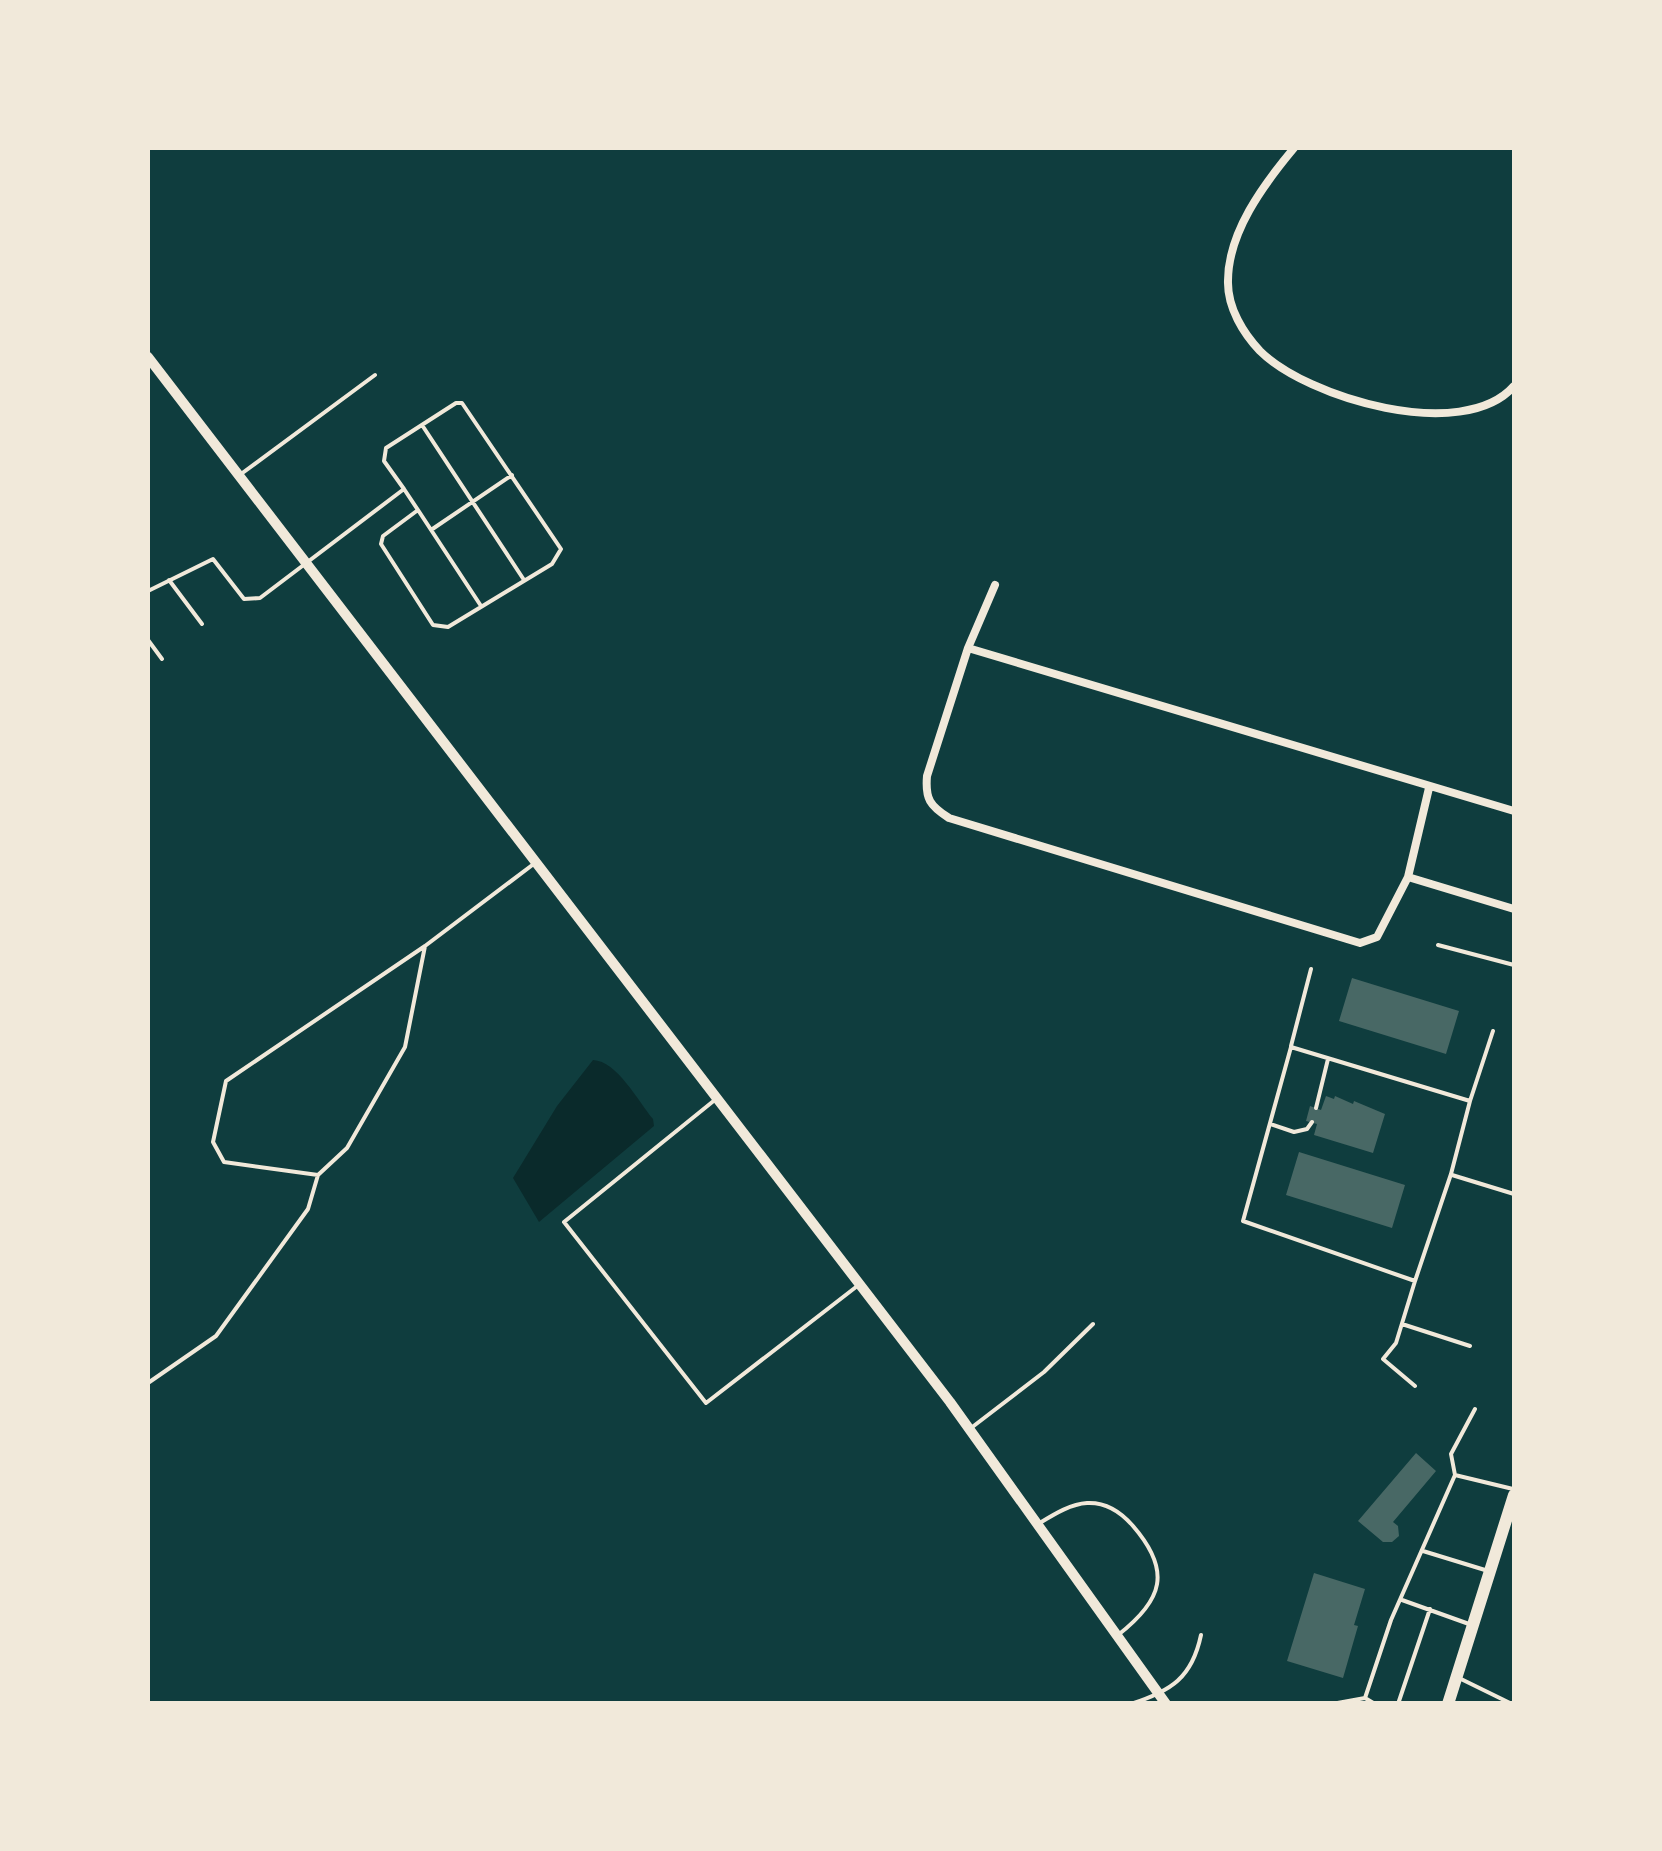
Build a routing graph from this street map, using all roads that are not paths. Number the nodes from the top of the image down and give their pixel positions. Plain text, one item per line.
1 (1294, 148) edge
2 (148, 356) edge
3 (375, 375) dead end
4 (1514, 386) edge
5 (422, 425) junction
6 (512, 475) junction
7 (238, 477) junction
8 (404, 489) junction
9 (472, 502) junction
10 (418, 510) junction
11 (431, 530) junction
12 (304, 564) junction
13 (169, 580) junction
14 (524, 581) junction
15 (995, 585) dead end
16 (148, 591) edge
17 (482, 607) junction
18 (202, 624) dead end
19 (148, 640) edge
20 (968, 648) junction
21 (162, 660) dead end
22 (1429, 788) junction
23 (1514, 811) edge
24 (535, 864) junction
25 (1408, 877) junction
26 (1514, 910) edge
27 (1438, 945) dead end
28 (425, 946) junction
29 (1514, 965) edge
30 (1311, 968) dead end
31 (1492, 1031) dead end
32 (1291, 1046) junction
33 (1328, 1058) junction
34 (716, 1098) junction
35 (1470, 1101) junction
36 (1316, 1108) dead end
37 (1312, 1122) dead end
38 (1270, 1124) junction
39 (1451, 1174) junction
40 (318, 1176) junction
41 (1514, 1194) edge
42 (1415, 1281) junction
43 (858, 1284) junction
44 (1093, 1324) dead end
45 (1402, 1324) junction
46 (1470, 1346) dead end
47 (148, 1383) edge
48 (1415, 1386) dead end
49 (1475, 1408) dead end
50 (970, 1429) junction
51 (1455, 1475) junction
52 (1514, 1492) edge
53 (1038, 1524) junction
54 (1422, 1552) junction
55 (1490, 1572) junction
56 (1401, 1600) junction
57 (1430, 1609) junction
58 (1473, 1626) junction
59 (1118, 1635) junction
60 (1200, 1636) dead end
61 (1456, 1677) junction
62 (1365, 1698) junction
63 (1163, 1699) edge
64 (1512, 1703) edge
65 (1131, 1704) edge
66 (1332, 1704) edge
67 (1375, 1704) edge
68 (1398, 1704) edge
69 (1448, 1704) edge

1 - 4 street
2 - 7 street
3 - 7 lane
5 - 6 lane
5 - 8 lane
5 - 9 lane
6 - 9 lane
6 - 14 lane
7 - 12 street
8 - 10 lane
8 - 12 lane
9 - 11 lane
9 - 14 lane
10 - 11 lane
10 - 17 lane
11 - 17 lane
12 - 13 lane
12 - 24 street
13 - 16 lane
13 - 18 lane
14 - 17 lane
15 - 20 street
19 - 21 lane
20 - 22 street
20 - 25 street
22 - 23 street
22 - 25 street
24 - 28 lane
24 - 34 street
25 - 26 street
27 - 29 lane
28 - 40 lane
28 - 40 lane
30 - 32 lane
31 - 35 lane
32 - 33 lane
32 - 38 lane
33 - 35 lane
33 - 36 lane
34 - 43 street
34 - 43 lane
35 - 39 lane
37 - 38 lane
38 - 42 lane
39 - 41 lane
39 - 42 lane
40 - 47 lane
42 - 45 lane
43 - 50 street
44 - 50 lane
45 - 46 lane
45 - 48 lane
49 - 51 lane
50 - 53 street
51 - 52 lane
51 - 54 lane
52 - 55 highway
53 - 59 street
53 - 59 lane
54 - 55 lane
54 - 56 lane
55 - 58 highway
56 - 57 lane
56 - 62 lane
57 - 58 lane
57 - 68 lane
58 - 61 highway
59 - 63 street
60 - 63 lane
61 - 64 lane
61 - 69 highway
62 - 66 lane
62 - 67 lane
63 - 65 lane

